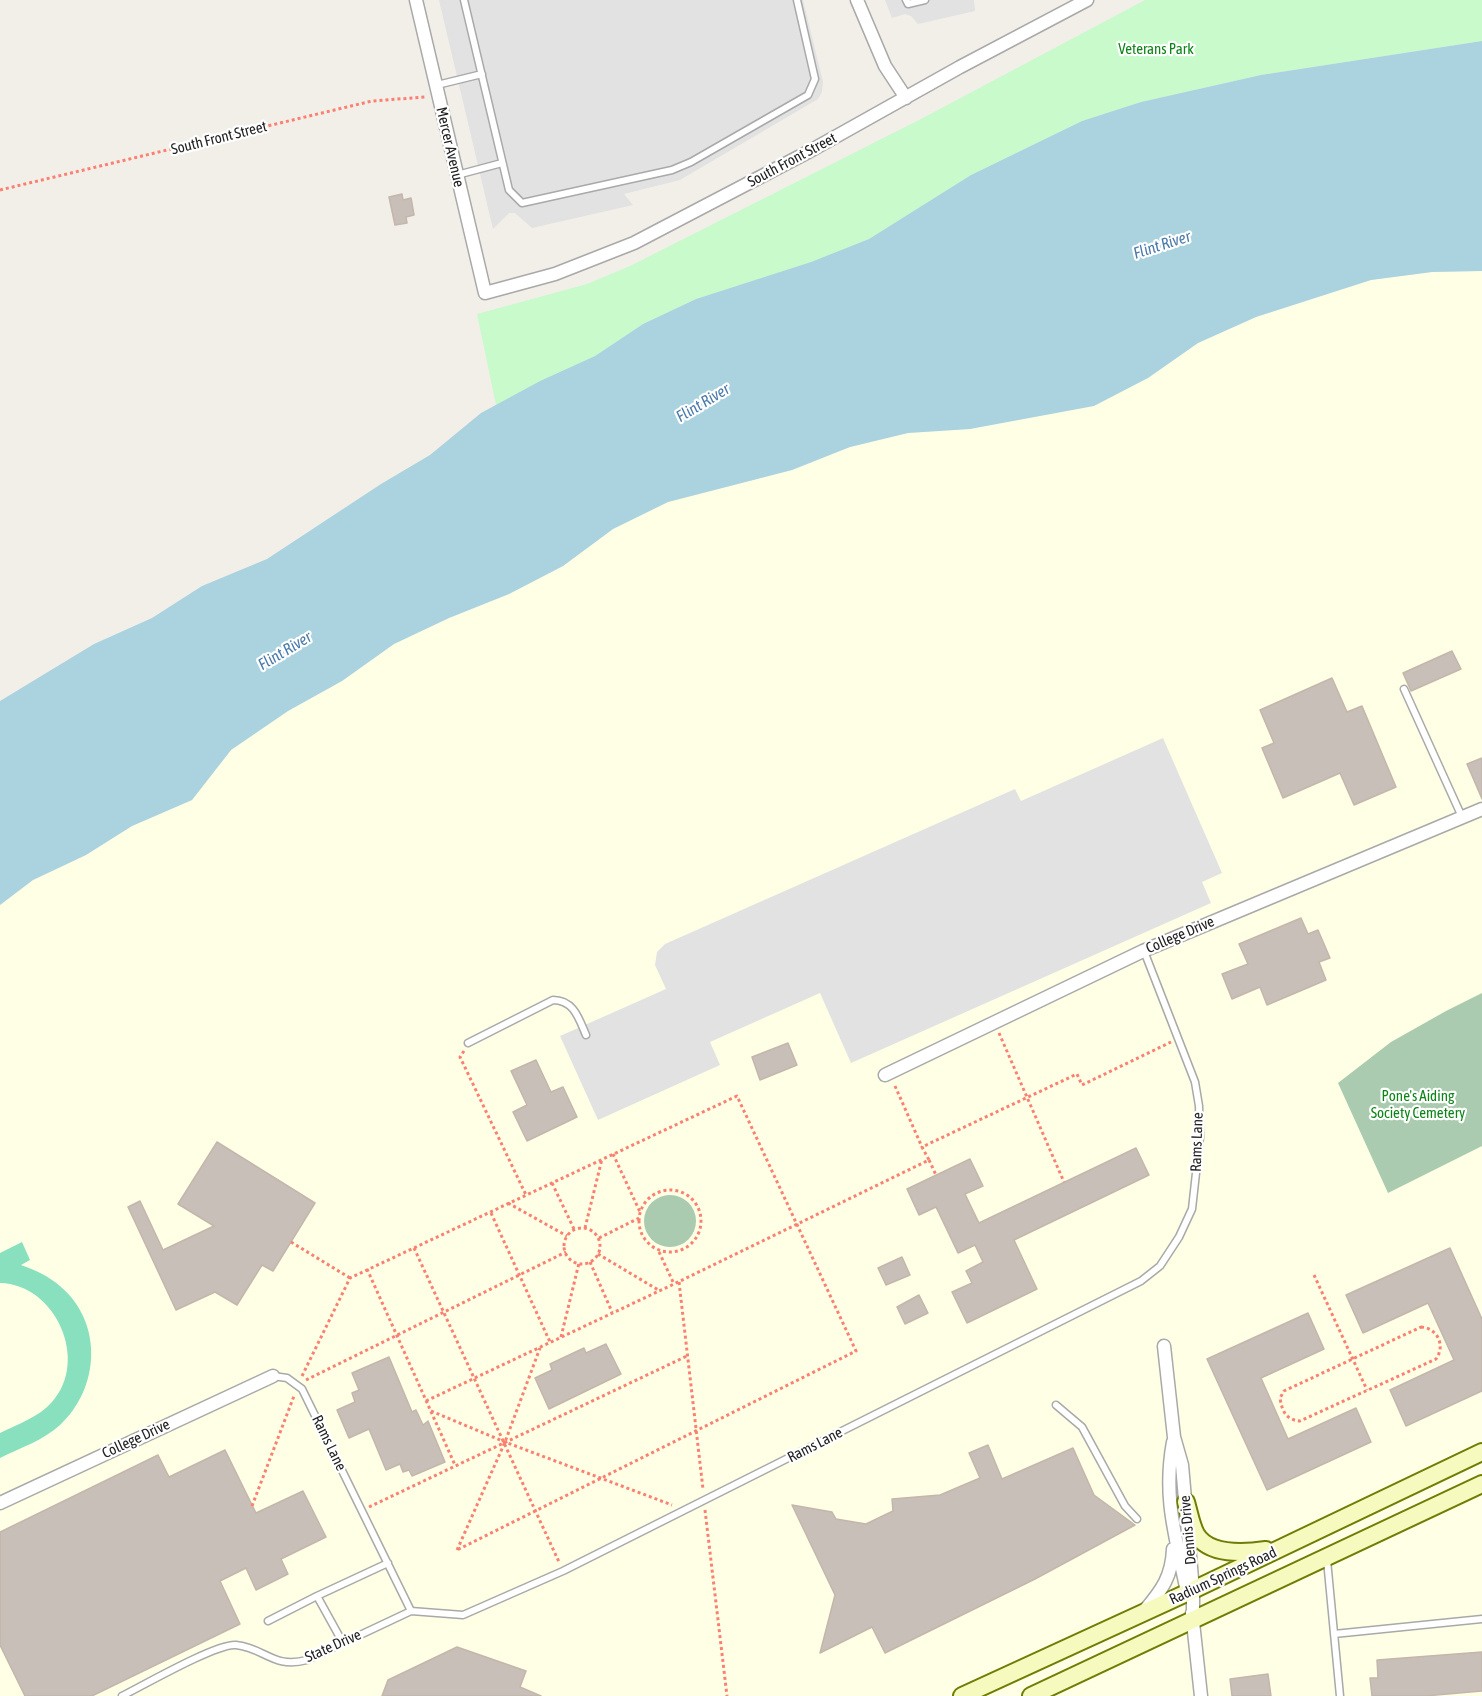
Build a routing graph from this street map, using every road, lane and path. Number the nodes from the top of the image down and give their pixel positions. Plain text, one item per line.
1 (416, 0) edge
2 (464, 0) edge
3 (797, 0) edge
4 (857, 0) edge
5 (906, 0) edge
6 (926, 0) edge
7 (1087, 0) edge
8 (482, 74) junction
9 (437, 90) junction
10 (906, 98) junction
11 (502, 163) junction
12 (457, 175) junction
13 (0, 190) edge
14 (485, 293) joint
15 (1404, 688) dead end
16 (1482, 809) edge
17 (1462, 817) junction
18 (1143, 951) junction
19 (994, 1022) junction
20 (586, 1035) dead end
21 (1178, 1039) junction
22 (468, 1042) joint
23 (887, 1074) joint
24 (1027, 1097) junction
25 (922, 1147) junction
26 (613, 1154) junction
27 (602, 1159) junction
28 (929, 1160) junction
29 (936, 1175) dead end
30 (1064, 1182) dead end
31 (552, 1183) junction
32 (526, 1195) junction
33 (508, 1203) junction
34 (490, 1212) junction
35 (640, 1213) junction
36 (639, 1218) junction
37 (796, 1224) junction
38 (585, 1228) junction
39 (574, 1230) junction
40 (567, 1236) junction
41 (599, 1238) junction
42 (291, 1242) dead end
43 (414, 1248) junction
44 (658, 1251) junction
45 (566, 1252) junction
46 (598, 1254) junction
47 (590, 1262) junction
48 (579, 1263) junction
49 (368, 1269) junction
50 (519, 1275) junction
51 (1314, 1275) dead end
52 (350, 1278) junction
53 (674, 1284) junction
54 (660, 1291) junction
55 (444, 1312) junction
56 (612, 1312) junction
57 (397, 1335) junction
58 (561, 1337) junction
59 (550, 1342) junction
60 (540, 1346) junction
61 (1164, 1346) dead end
62 (687, 1356) dead end
63 (1353, 1359) junction
64 (273, 1376) joint
65 (474, 1378) junction
66 (298, 1384) junction
67 (1367, 1391) junction
68 (426, 1401) junction
69 (1056, 1405) dead end
70 (431, 1411) junction
71 (1174, 1437) junction
72 (505, 1442) junction
73 (1482, 1452) edge
74 (455, 1466) junction
75 (601, 1479) junction
76 (1482, 1484) edge
77 (1186, 1502) junction
78 (0, 1503) edge
79 (252, 1506) dead end
80 (362, 1510) junction
81 (685, 1510) junction
82 (536, 1511) junction
83 (1137, 1519) dead end
84 (1174, 1536) junction
85 (1282, 1548) junction
86 (1327, 1556) junction
87 (388, 1563) junction
88 (563, 1571) junction
89 (1190, 1592) junction
90 (317, 1596) junction
91 (411, 1611) junction
92 (1143, 1614) junction
93 (1193, 1619) junction
94 (1482, 1619) edge
95 (268, 1621) dead end
96 (1334, 1634) junction
97 (343, 1643) junction
98 (123, 1696) edge
99 (962, 1696) edge
100 (1031, 1696) edge
101 (1201, 1696) edge
102 (1340, 1696) edge

1 - 9 street, Mercer Avenue
2 - 8 lane
3 - 11 lane
4 - 10 street
5 - 6 lane
7 - 10 street, South Front Street
8 - 9 lane
8 - 11 lane
9 - 12 street, Mercer Avenue
9 - 13 path, South Front Street
10 - 14 street, South Front Street
11 - 12 lane
12 - 14 street, Mercer Avenue
15 - 17 lane
16 - 17 street, College Drive
17 - 18 street, College Drive
18 - 19 street, College Drive
18 - 21 lane, Rams Lane
19 - 23 street, College Drive
19 - 24 path
20 - 22 lane
21 - 24 path
21 - 81 lane, Rams Lane
22 - 32 path
23 - 25 path
24 - 25 path
24 - 30 path
25 - 28 path
26 - 27 path
26 - 35 path
26 - 37 path
27 - 31 path
27 - 38 path
28 - 29 path
28 - 37 path
31 - 32 path
31 - 39 path
32 - 33 path
33 - 34 path
33 - 40 path
34 - 43 path
34 - 50 path
35 - 36 path
35 - 44 path
36 - 41 path
36 - 44 path
37 - 53 path
37 - 75 path
38 - 39 path
38 - 41 path
39 - 40 path
40 - 45 path
41 - 46 path
42 - 52 path
43 - 49 path
43 - 55 path
44 - 53 path
45 - 48 path
45 - 50 path
46 - 47 path
46 - 54 path
47 - 48 path
47 - 56 path
48 - 58 path
49 - 52 path
49 - 57 path
50 - 55 path
50 - 59 path
51 - 63 path
52 - 66 path
53 - 54 path
54 - 56 path
55 - 57 path
55 - 65 path
56 - 58 path
57 - 66 path
57 - 68 path
58 - 59 path
59 - 60 path
60 - 65 path
60 - 72 path
61 - 71 street, Dennis Drive
62 - 72 path
63 - 67 path
63 - 67 path
63 - 67 path
64 - 66 lane
64 - 78 street, College Drive
65 - 68 path
65 - 72 path
66 - 79 path
66 - 80 lane, Rams Lane
68 - 70 path
69 - 83 lane
70 - 72 path
70 - 74 path
71 - 77 street, Dennis Drive
71 - 84 street, Dennis Drive
72 - 74 path
72 - 75 path
72 - 82 path
72 - 82 path
73 - 85 main road, Radium Springs Road
74 - 80 path
75 - 81 path
75 - 82 path
76 - 86 main road, Radium Springs Road
77 - 85 main road
77 - 89 street, Dennis Drive
80 - 87 lane, Rams Lane
81 - 88 lane, Rams Lane
82 - 88 path
84 - 89 street, Dennis Drive
84 - 92 street
85 - 89 main road, Radium Springs Road
86 - 93 main road, Radium Springs Road
86 - 96 lane
87 - 90 lane
87 - 91 lane, Rams Lane
88 - 91 lane, Rams Lane
89 - 92 main road, Radium Springs Road
89 - 93 street, Dennis Drive
90 - 95 lane
90 - 97 lane
91 - 97 lane, State Drive
92 - 99 main road, Radium Springs Road
93 - 100 main road, Radium Springs Road
93 - 101 street, Dennis Drive
94 - 96 lane
96 - 102 lane
97 - 98 lane, State Drive

